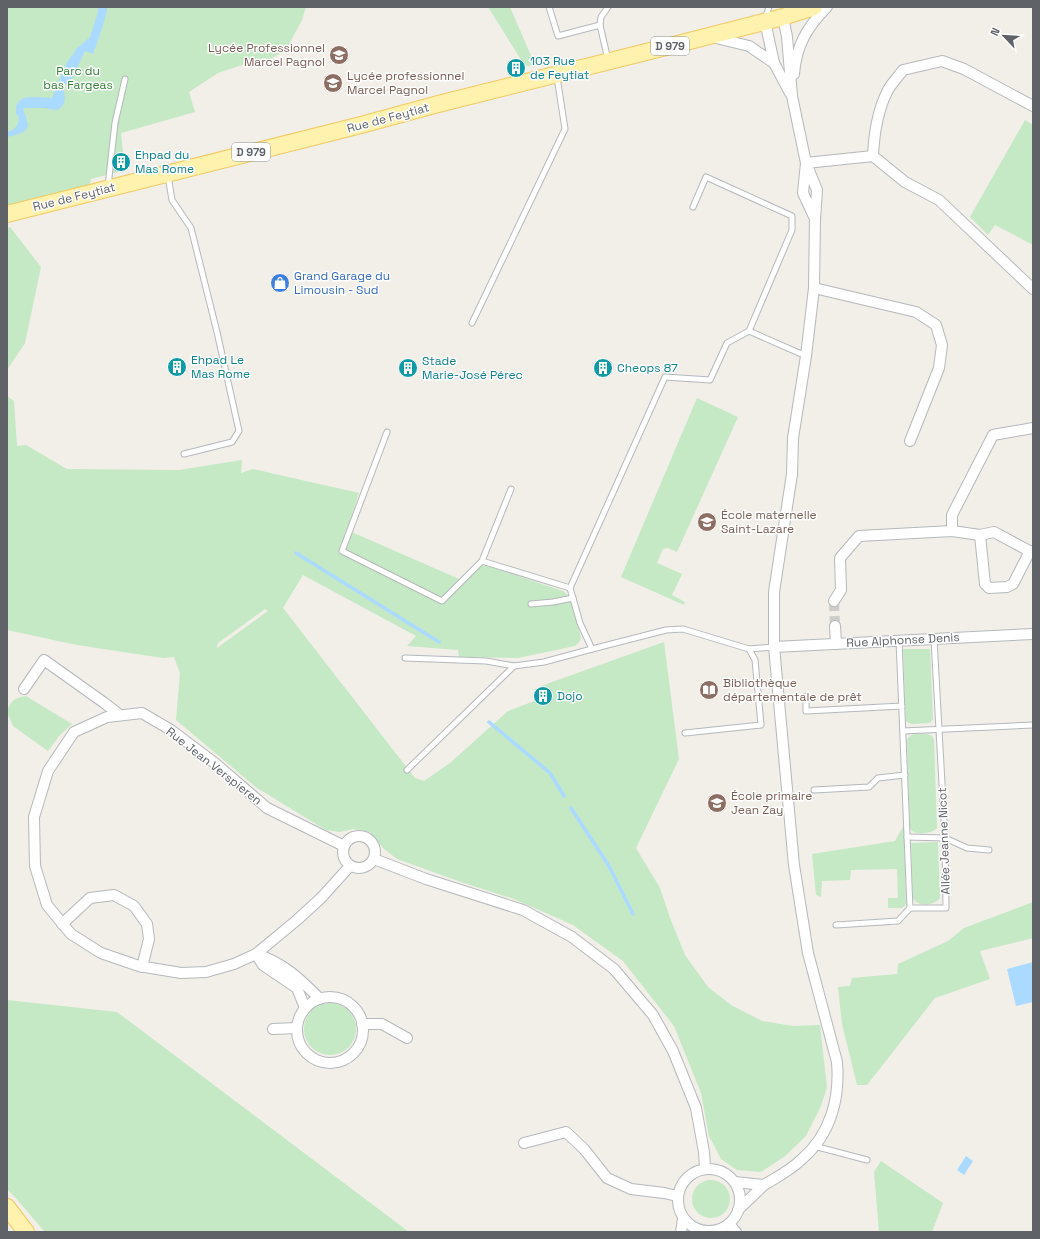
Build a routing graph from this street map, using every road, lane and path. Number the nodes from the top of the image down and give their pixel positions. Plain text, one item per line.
1 (549, 7) edge
2 (608, 7) edge
3 (814, 7) edge
4 (826, 7) edge
5 (789, 12) edge
6 (767, 14) edge
7 (600, 25) junction
8 (708, 36) junction
9 (608, 61) junction
10 (774, 63) junction
11 (557, 74) junction
12 (125, 79) dead end
13 (792, 96) junction
14 (1033, 106) edge
15 (873, 156) junction
16 (806, 163) junction
17 (168, 173) junction
18 (107, 189) junction
19 (693, 207) dead end
20 (7, 214) edge
21 (814, 288) junction
22 (1033, 289) edge
23 (472, 323) dead end
24 (748, 332) junction
25 (806, 356) junction
26 (1033, 428) edge
27 (387, 432) dead end
28 (910, 441) dead end
29 (184, 454) dead end
30 (511, 489) dead end
31 (952, 531) junction
32 (980, 535) junction
33 (1031, 552) edge
34 (482, 561) junction
35 (570, 588) junction
36 (573, 598) junction
37 (834, 601) tunnel mouth
38 (531, 604) dead end
39 (835, 626) tunnel mouth
40 (1033, 634) edge
41 (934, 639) junction
42 (900, 640) junction
43 (836, 644) junction
44 (774, 647) junction
45 (592, 649) junction
46 (749, 649) junction
47 (404, 658) dead end
48 (514, 666) junction
49 (24, 689) dead end
50 (806, 696) dead end
51 (902, 706) junction
52 (120, 715) junction
53 (1033, 725) edge
54 (940, 728) junction
55 (903, 731) junction
56 (685, 733) dead end
57 (408, 770) dead end
58 (905, 775) junction
59 (814, 790) dead end
60 (907, 837) junction
61 (945, 838) junction
62 (344, 846) junction
63 (990, 850) dead end
64 (374, 859) junction
65 (350, 866) junction
66 (910, 908) junction
67 (62, 924) junction
68 (836, 925) dead end
69 (256, 954) junction
70 (142, 966) junction
71 (320, 999) junction
72 (305, 1008) junction
73 (362, 1024) junction
74 (297, 1028) junction
75 (273, 1029) dead end
76 (407, 1038) dead end
77 (524, 1143) dead end
78 (814, 1146) junction
79 (867, 1160) dead end
80 (705, 1168) junction
81 (735, 1182) junction
82 (764, 1185) junction
83 (677, 1196) junction
84 (7, 1207) edge
85 (738, 1210) junction
86 (684, 1219) junction
87 (729, 1224) junction
88 (26, 1232) edge
89 (681, 1232) edge
90 (711, 1232) edge
91 (736, 1232) edge

1 - 7 lane
2 - 7 lane
3 - 5 main road, Rue de Feytiat / D 979
4 - 13 street
5 - 6 main road, Rue de Feytiat / D 979
5 - 13 street
6 - 8 main road, Rue de Feytiat / D 979
6 - 10 street
7 - 9 lane
8 - 9 main road, Rue de Feytiat / D 979
8 - 10 street
9 - 11 main road, Rue de Feytiat / D 979
10 - 13 street
11 - 17 main road, Rue de Feytiat / D 979
11 - 23 lane
12 - 18 lane
13 - 16 street
14 - 15 street
15 - 16 street
15 - 22 street
16 - 21 street
17 - 18 main road, Rue de Feytiat / D 979
17 - 29 lane
18 - 20 main road, Rue de Feytiat / D 979
19 - 24 lane
21 - 25 street
21 - 28 street
24 - 25 lane
24 - 35 lane
25 - 44 street
26 - 31 street
27 - 34 lane
30 - 34 lane
31 - 32 street
31 - 37 street
32 - 33 street
32 - 33 street
34 - 35 lane
35 - 36 lane
36 - 38 lane
36 - 45 lane
39 - 43 street
40 - 41 street, Rue Alphonse Denis
41 - 42 street, Rue Alphonse Denis
41 - 54 lane, Allée Jeanne Nicot
42 - 43 street, Rue Alphonse Denis
42 - 51 lane
43 - 44 street, Rue Alphonse Denis
44 - 46 lane
44 - 78 street
45 - 46 lane
45 - 48 lane
46 - 56 lane
47 - 48 lane
48 - 57 lane
49 - 52 street
50 - 51 lane
51 - 55 lane
52 - 62 street, Rue Jean Verspieren
52 - 67 street, Rue Jean Verspieren
53 - 54 lane
54 - 55 lane
54 - 61 lane, Allée Jeanne Nicot
55 - 58 lane
58 - 59 lane
58 - 60 lane
60 - 61 lane
60 - 66 lane
61 - 63 lane
61 - 66 lane, Allée Jeanne Nicot
62 - 64 street
62 - 65 street
64 - 65 street
64 - 80 street
65 - 69 street, Rue Jean Verspieren
66 - 68 lane
67 - 70 street, Rue Jean Verspieren
67 - 70 street
69 - 70 street, Rue Jean Verspieren
69 - 71 street
69 - 72 street
71 - 72 street
71 - 73 street
72 - 74 street
73 - 74 street
73 - 76 street
74 - 75 street
77 - 83 street
78 - 79 lane
78 - 82 street
80 - 81 street
80 - 83 street
81 - 82 street
81 - 85 street
82 - 85 street
83 - 86 street
84 - 88 main road
85 - 87 street
86 - 89 street
86 - 90 street
87 - 90 street
87 - 91 street

